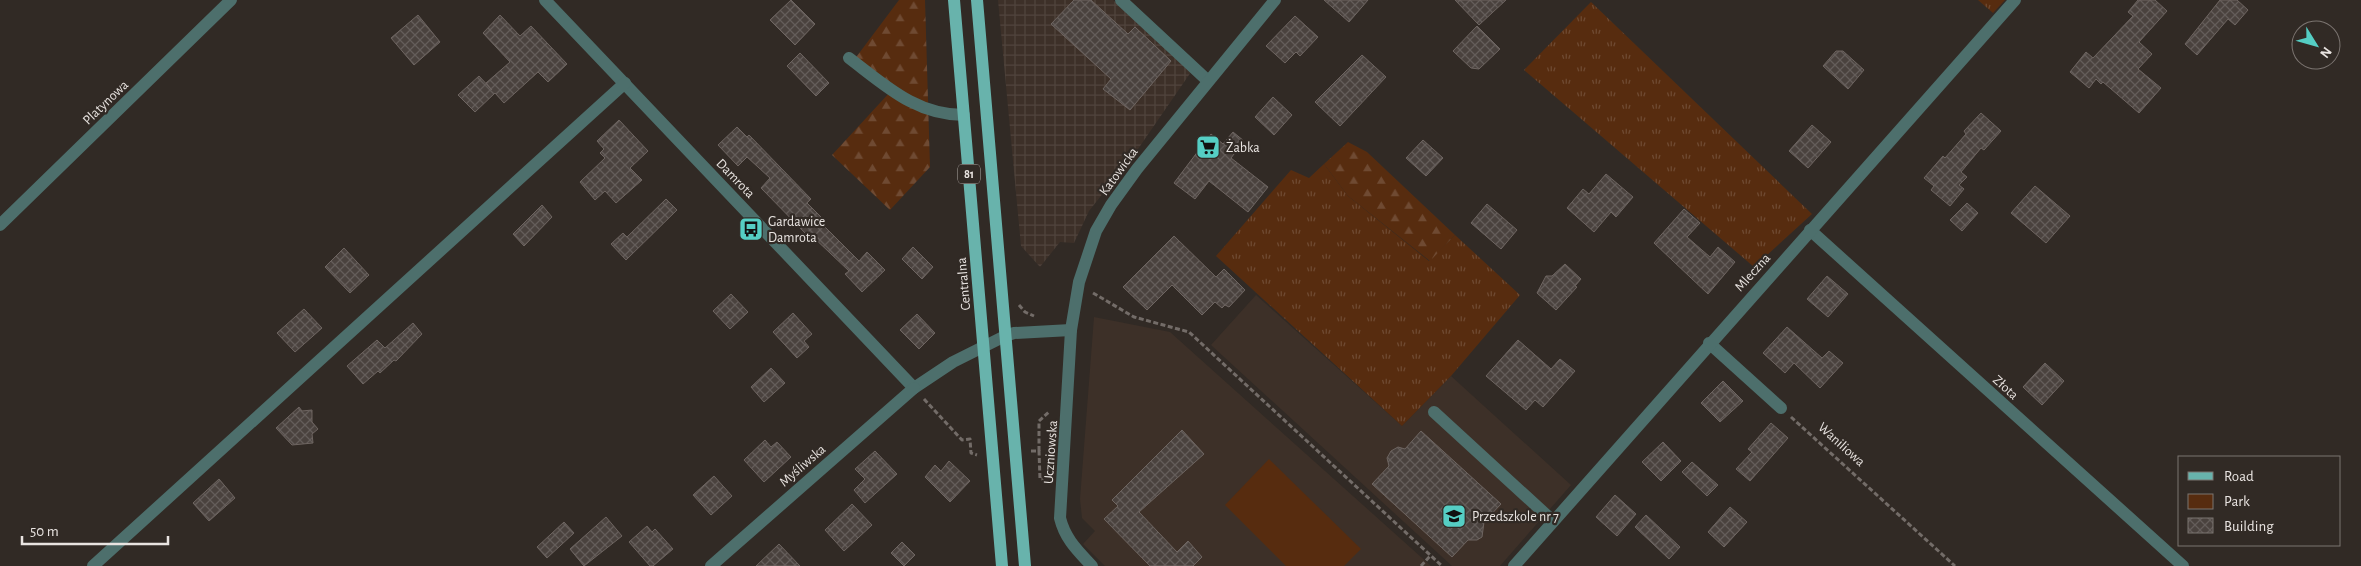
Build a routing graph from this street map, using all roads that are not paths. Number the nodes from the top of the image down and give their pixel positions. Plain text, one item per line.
1 (231, 0) edge
2 (545, 0) edge
3 (954, 0) edge
4 (977, 0) edge
5 (1121, 0) edge
6 (1275, 0) edge
7 (2015, 0) edge
8 (849, 58) dead end
9 (1208, 80) junction
10 (625, 83) junction
11 (964, 115) junction
12 (0, 224) edge
13 (1810, 230) junction
14 (1071, 330) junction
15 (1005, 336) junction
16 (1709, 343) junction
17 (983, 347) junction
18 (914, 388) junction
19 (1781, 408) road end
20 (1434, 412) dead end
21 (1553, 521) junction
22 (93, 566) edge
23 (711, 566) edge
24 (1002, 566) edge
25 (1025, 566) edge
26 (1092, 566) edge
27 (1514, 566) edge
28 (2183, 566) edge

1 - 12 street, Platynowa
2 - 10 street, Damrota
3 - 11 main road, Centralna / 81
4 - 15 main road, 81
5 - 9 street
6 - 9 street, Katowicka
7 - 13 street, Mleczna
8 - 11 street
9 - 14 street, Katowicka
10 - 18 street, Damrota
10 - 22 street
11 - 17 main road, Centralna / 81
13 - 16 street, Mleczna
13 - 28 street, Złota
14 - 15 street
14 - 26 street, Uczniowska
15 - 17 street
15 - 25 main road, 81
16 - 19 street
16 - 21 street, Mleczna
17 - 18 street
17 - 24 main road, Centralna / 81
18 - 23 street, Myśliwska
20 - 21 street
21 - 27 street, Mleczna

